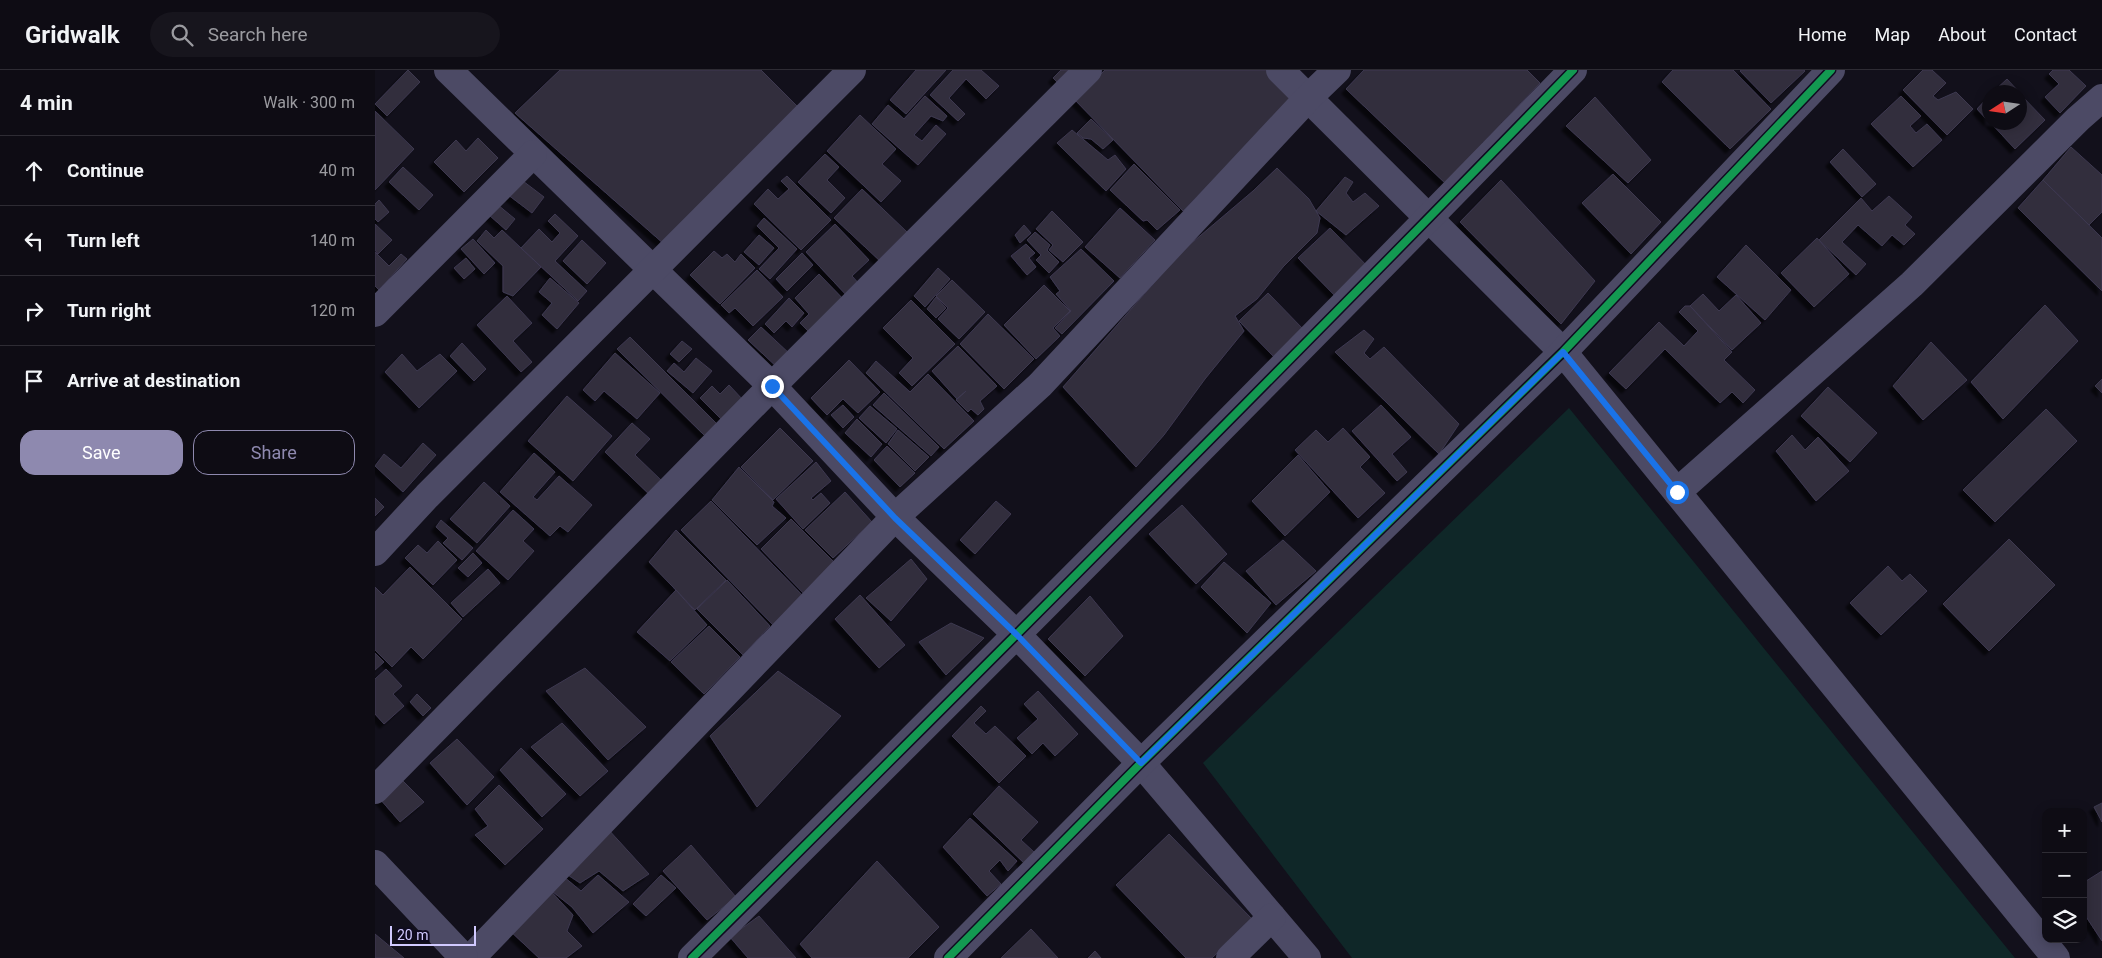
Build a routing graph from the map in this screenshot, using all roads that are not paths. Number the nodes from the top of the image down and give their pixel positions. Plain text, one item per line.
1 (449, 70) edge
2 (851, 70) edge
3 (1088, 70) edge
4 (1280, 70) edge
5 (1337, 70) edge
6 (1573, 70) edge
7 (1831, 70) edge
8 (1308, 98) junction
9 (2102, 98) edge
10 (533, 154) junction
11 (1429, 218) junction
12 (653, 271) junction
13 (375, 314) edge
14 (1563, 352) junction
15 (772, 386) junction
16 (1677, 492) junction
17 (895, 518) junction
18 (375, 552) edge
19 (1017, 635) junction
20 (1141, 763) junction
21 (375, 790) edge
22 (375, 864) edge
23 (1272, 917) junction
24 (464, 958) edge
25 (471, 958) edge
26 (692, 958) edge
27 (948, 958) edge
28 (1230, 958) edge
29 (1307, 958) edge
30 (2056, 958) edge

1 - 10 street
2 - 12 street
3 - 15 street
4 - 8 street
5 - 8 street
6 - 11 street
7 - 14 street
8 - 11 street
8 - 17 street
9 - 16 street
10 - 12 street
10 - 13 street
11 - 14 street
11 - 19 street
12 - 15 street
12 - 18 street
14 - 16 street
14 - 20 street
15 - 17 street
15 - 21 street
16 - 30 street
17 - 19 street
17 - 25 street
19 - 20 street
19 - 26 street
20 - 23 street
20 - 27 street
22 - 24 street
23 - 28 street
23 - 29 street

